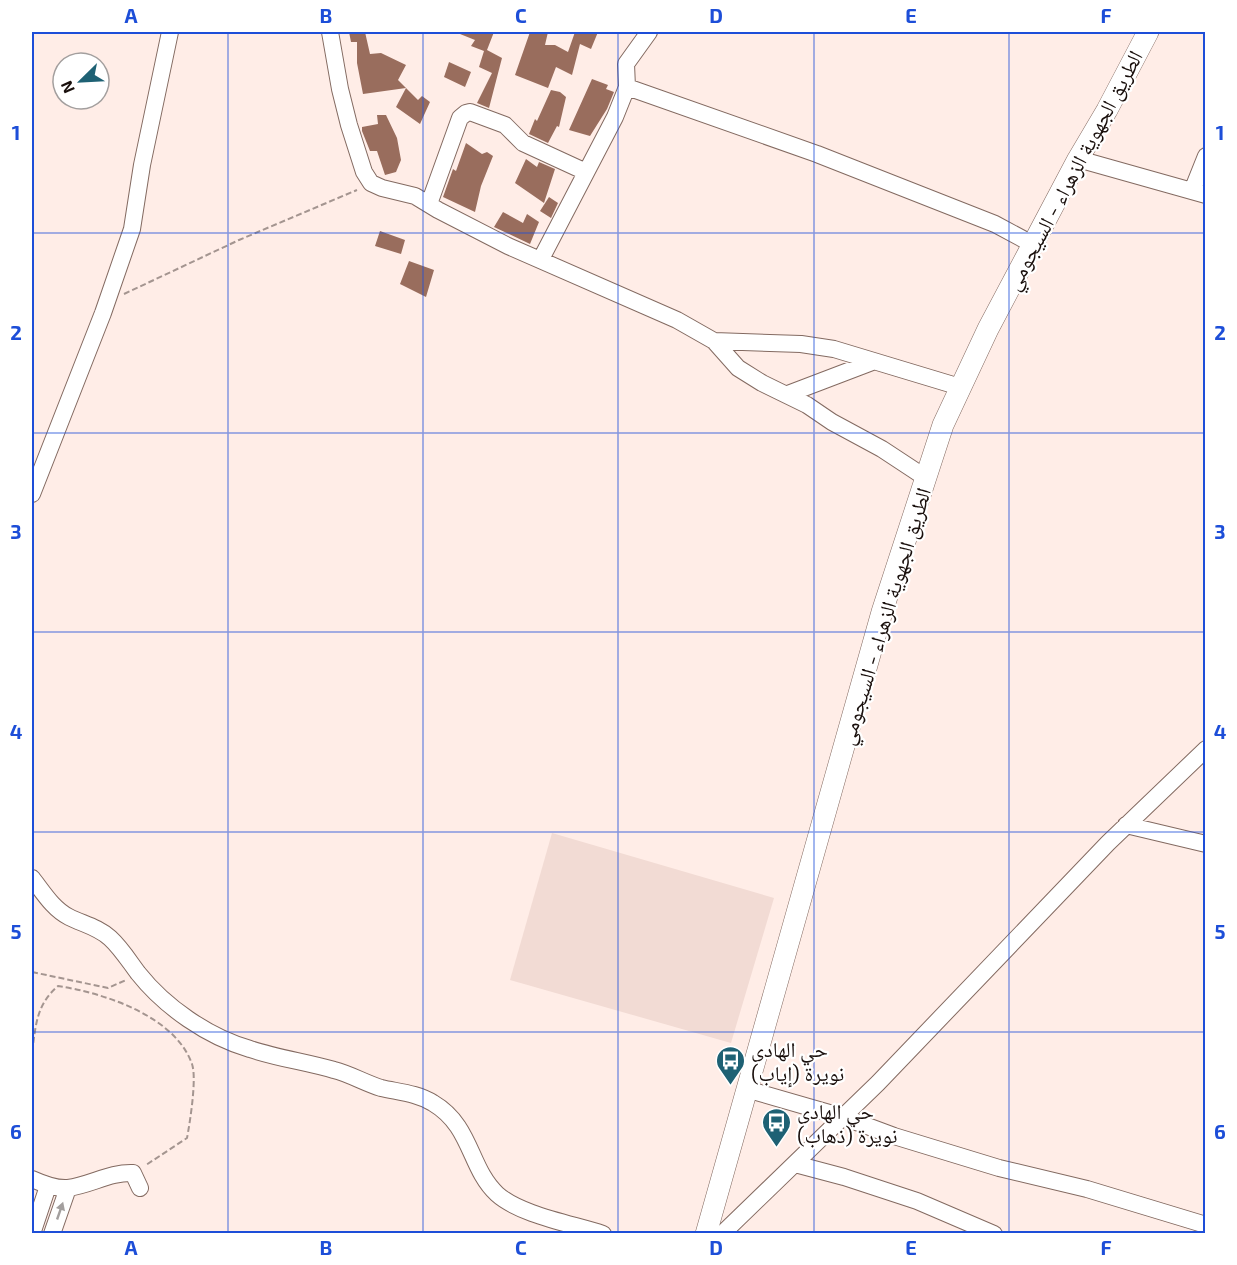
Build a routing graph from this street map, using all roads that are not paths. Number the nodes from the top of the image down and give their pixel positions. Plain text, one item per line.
1 (170, 32) edge
2 (330, 32) edge
3 (649, 32) edge
4 (1148, 32) edge
5 (627, 87) junction
6 (1206, 156) edge
7 (1078, 159) junction
8 (586, 172) junction
9 (1199, 193) edge
10 (429, 204) junction
11 (1034, 245) junction
12 (540, 259) junction
13 (714, 341) junction
14 (872, 362) junction
15 (960, 387) junction
16 (788, 394) junction
17 (926, 478) junction
18 (32, 494) edge
19 (1206, 749) edge
20 (1126, 825) junction
21 (1206, 844) edge
22 (32, 878) edge
23 (746, 1089) junction
24 (843, 1117) junction
25 (795, 1164) junction
26 (32, 1179) edge
27 (48, 1186) junction
28 (68, 1188) junction
29 (140, 1188) dead end
30 (1206, 1225) edge
31 (32, 1233) edge
32 (52, 1233) edge
33 (603, 1233) edge
34 (706, 1233) edge
35 (722, 1233) edge
36 (994, 1233) edge

1 - 18 street
2 - 10 street
3 - 5 street
4 - 7 main road, الطريق الجهوية الزهراء - السيجومي
5 - 8 street
5 - 11 street
6 - 9 street
7 - 9 street
7 - 11 main road, الطريق الجهوية الزهراء - السيجومي
8 - 10 street
8 - 12 street
10 - 12 street
11 - 15 main road, الطريق الجهوية الزهراء - السيجومي
12 - 13 street
13 - 14 street
13 - 16 street
14 - 15 street
14 - 16 street
15 - 17 main road, الطريق الجهوية الزهراء - السيجومي
16 - 17 street
17 - 23 main road, الطريق الجهوية الزهراء - السيجومي
19 - 20 street
20 - 21 street
20 - 24 street
22 - 33 street
23 - 24 street
23 - 34 main road, الطريق الجهوية الزهراء - السيجومي
24 - 25 street
24 - 30 street
25 - 35 street
25 - 36 street
26 - 27 street
27 - 28 street
27 - 31 street
28 - 29 street
32 -> 28 street

